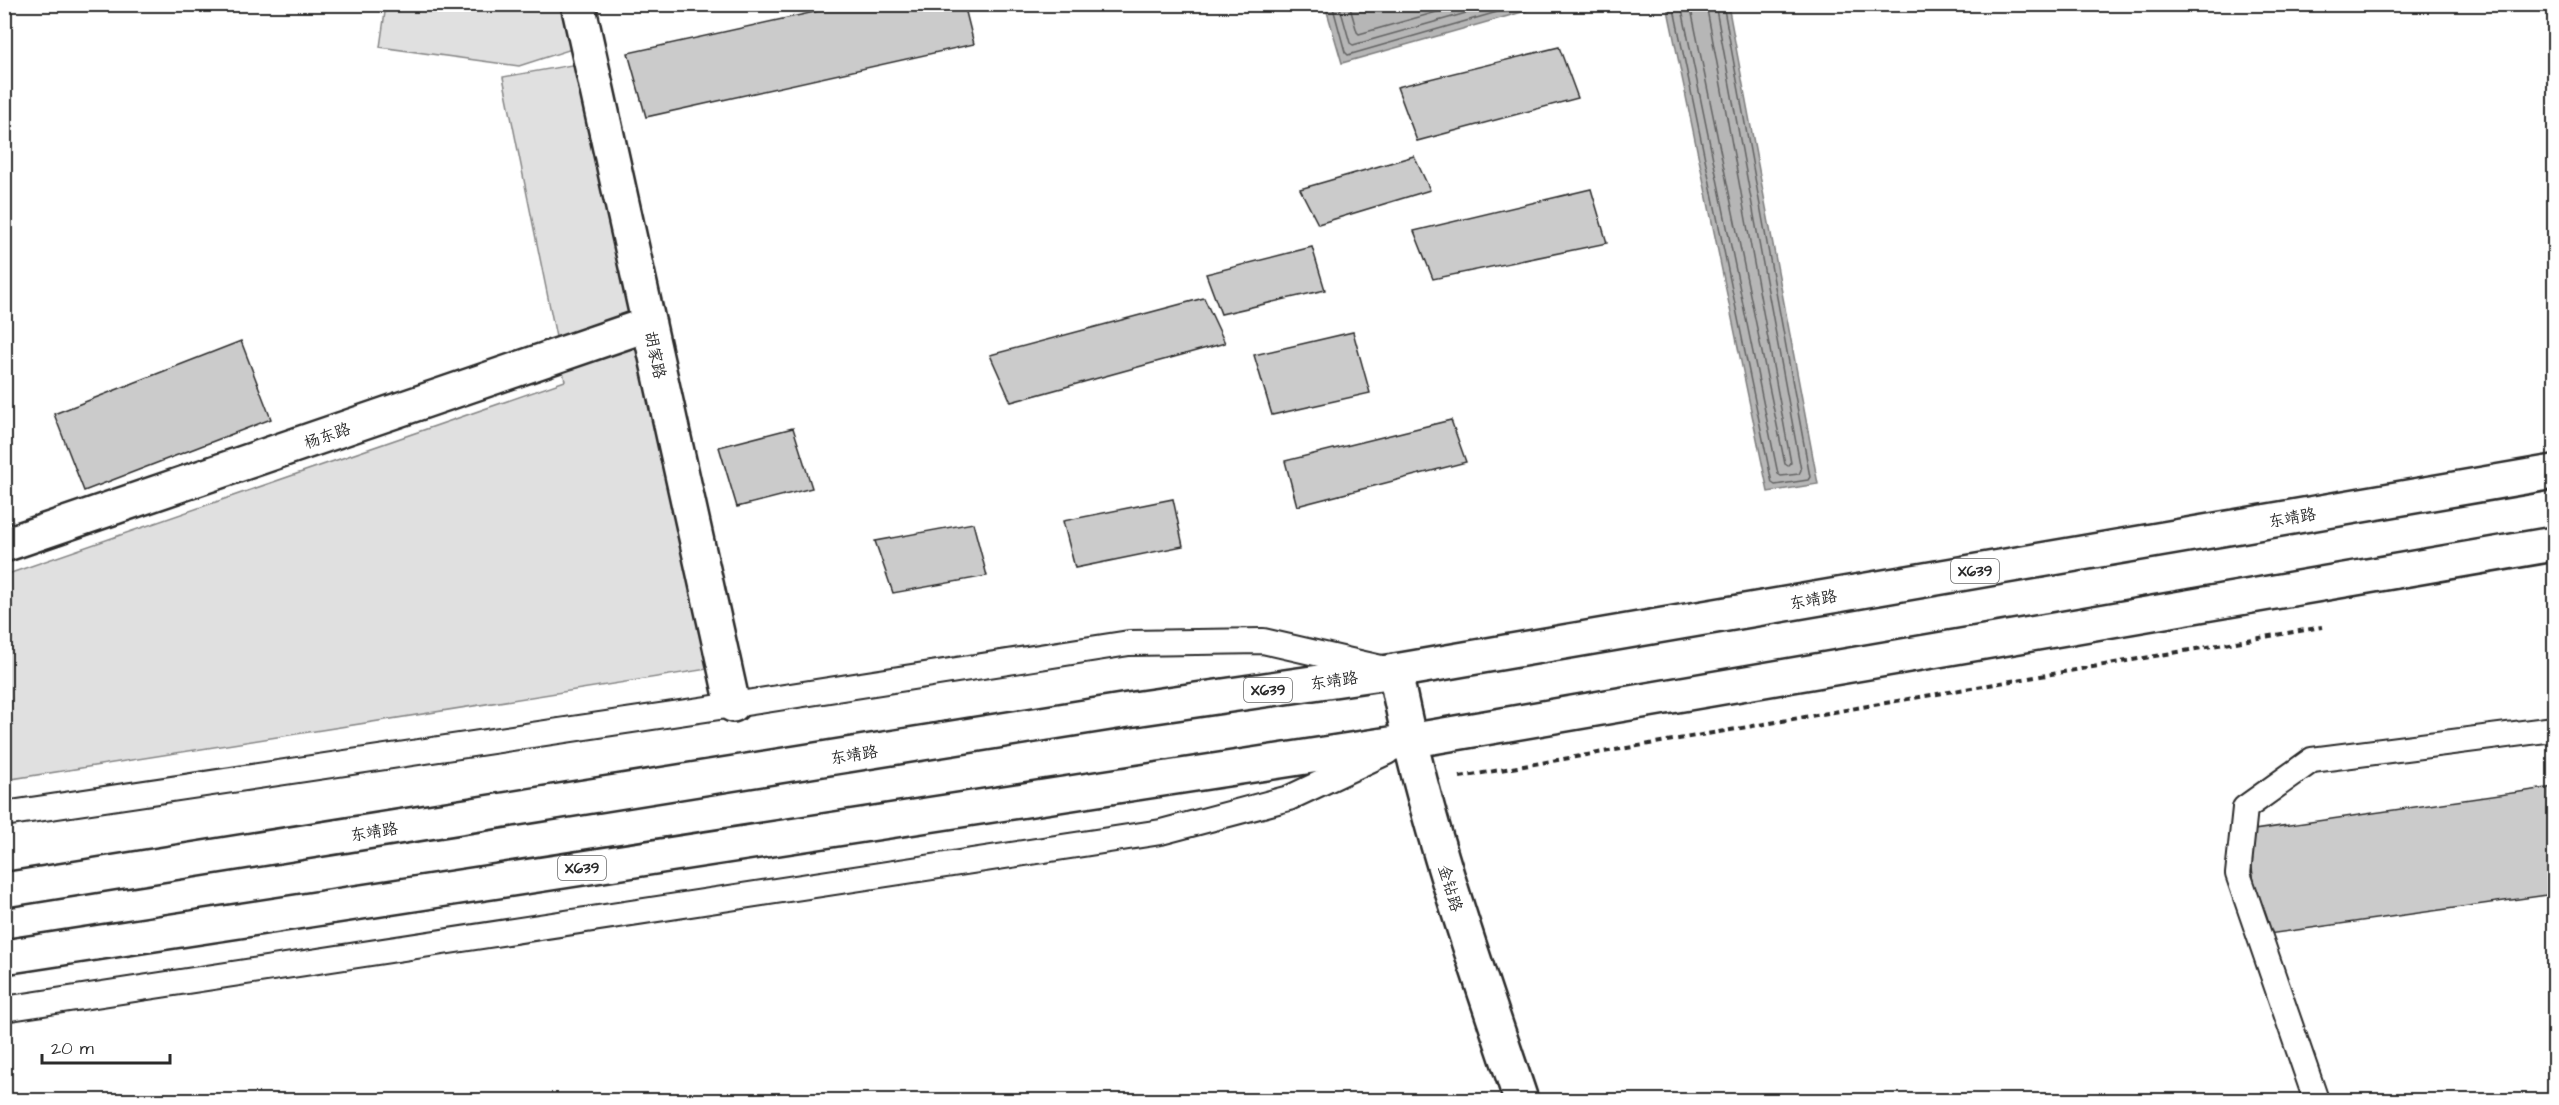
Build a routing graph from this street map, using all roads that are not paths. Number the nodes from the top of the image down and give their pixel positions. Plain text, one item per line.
1 (578, 4) edge
2 (649, 324) junction
3 (2554, 472) edge
4 (2554, 544) edge
5 (4, 545) edge
6 (1395, 671) junction
7 (733, 705) junction
8 (2554, 729) edge
9 (1409, 741) junction
10 (4, 814) edge
11 (4, 890) edge
12 (4, 957) edge
13 (4, 1009) edge
14 (1521, 1101) edge
15 (2316, 1101) edge

1 - 2 main road, 胡家路
2 - 5 main road, 杨东路
2 - 7 main road, 胡家路
3 - 6 main road, 东靖路 / X639
4 - 9 main road, X639
6 - 7 lane
6 - 9 main road, 金钻路
6 - 11 main road, 东靖路 / X639
7 - 10 lane
8 - 15 lane
9 - 12 main road, X639
9 - 13 lane
9 - 14 main road, 金钻路

